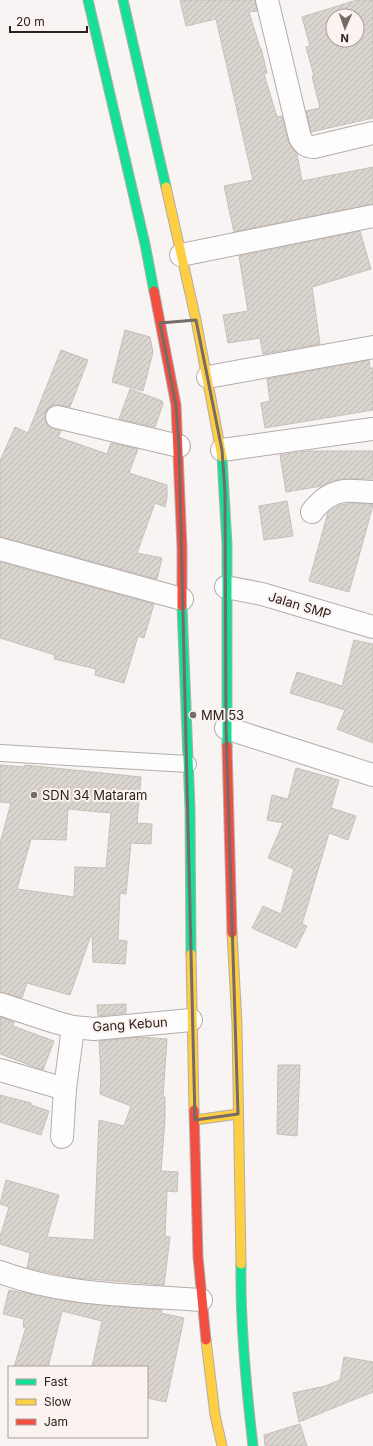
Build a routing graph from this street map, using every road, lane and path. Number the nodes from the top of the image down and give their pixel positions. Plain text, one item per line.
1 (88, 0) edge
2 (123, 0) edge
3 (267, 0) edge
4 (373, 133) edge
5 (373, 216) edge
6 (181, 255) junction
7 (373, 347) edge
8 (208, 377) junction
9 (56, 417) dead end
10 (373, 429) edge
11 (179, 446) junction
12 (222, 450) junction
13 (373, 492) edge
14 (312, 512) dead end
15 (0, 549) edge
16 (226, 587) junction
17 (182, 599) junction
18 (373, 627) edge
19 (226, 728) junction
20 (0, 753) edge
21 (188, 764) junction
22 (373, 775) edge
23 (0, 1004) edge
24 (191, 1020) junction
25 (73, 1027) junction
26 (0, 1070) edge
27 (65, 1089) junction
28 (238, 1114) junction
29 (195, 1120) junction
30 (62, 1137) dead end
31 (0, 1272) edge
32 (201, 1300) junction
33 (222, 1446) edge
34 (253, 1446) edge

1 - 11 main road
2 - 6 main road
3 - 4 street
5 - 6 street
6 - 8 main road
7 - 8 street
8 - 12 main road
9 - 11 street
10 - 12 street
11 - 17 main road
12 - 16 main road
13 - 14 street
15 - 17 street
16 - 18 street, Jalan SMP
16 - 19 main road
17 - 21 main road
19 - 22 street
19 - 28 main road
20 - 21 lane
21 - 24 main road
23 - 25 street, Gang Kebun
24 - 25 street, Gang Kebun
24 - 29 main road
25 - 27 street
26 - 27 street
27 - 30 street
28 - 29 main road
28 - 34 main road
29 - 32 main road
31 - 32 street
32 - 33 main road

